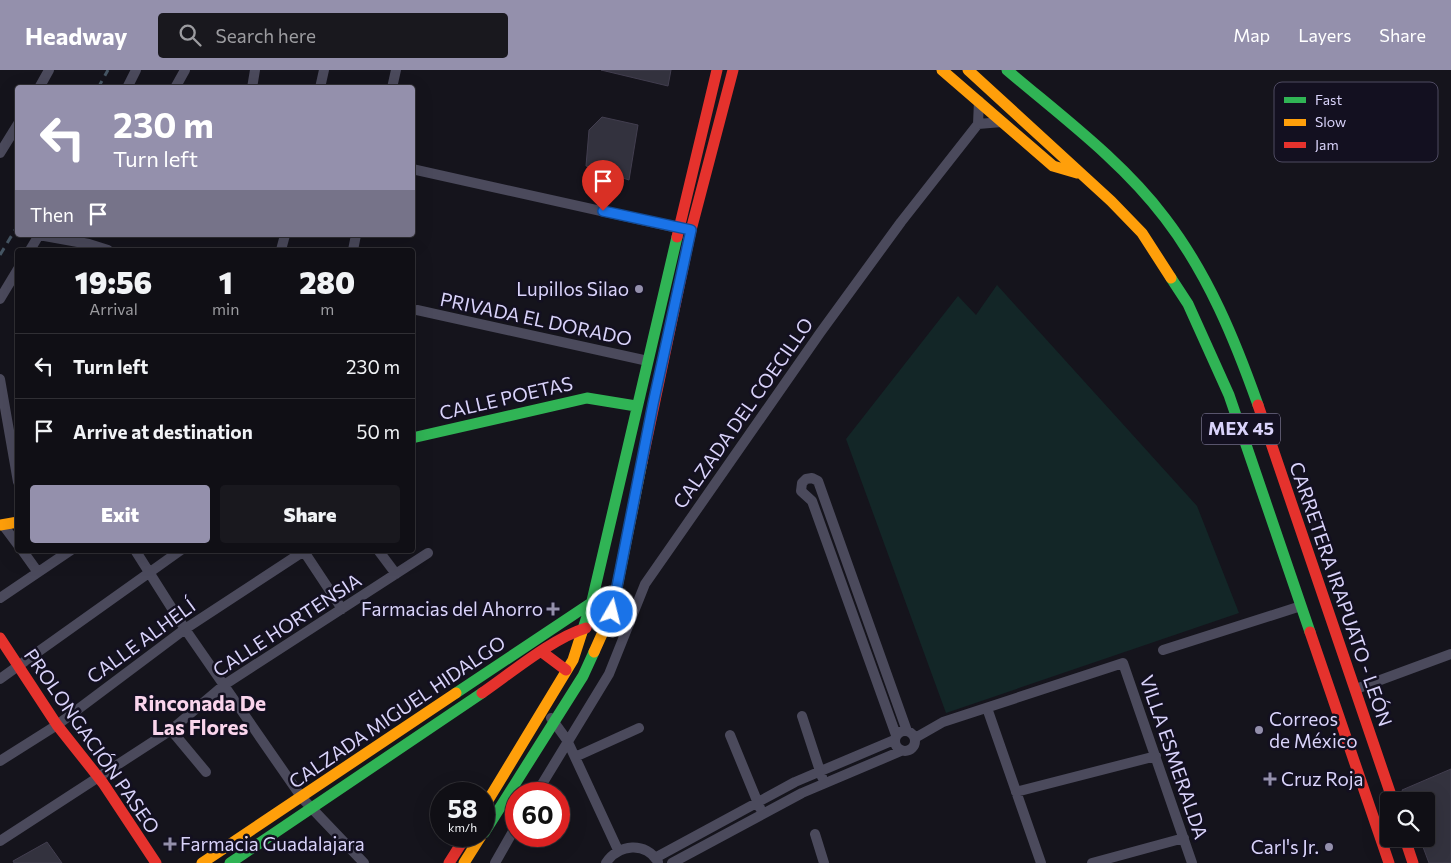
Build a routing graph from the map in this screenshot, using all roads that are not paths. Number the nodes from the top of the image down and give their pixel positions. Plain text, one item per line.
1 (49, 70) edge
2 (136, 70) edge
3 (185, 70) edge
4 (255, 70) edge
5 (324, 70) edge
6 (396, 70) edge
7 (717, 70) edge
8 (732, 70) edge
9 (942, 70) edge
10 (968, 70) edge
11 (1014, 72) edge
12 (41, 85) edge
13 (128, 85) edge
14 (177, 85) edge
15 (252, 85) edge
16 (321, 85) edge
17 (393, 85) edge
18 (979, 101) junction
19 (1002, 122) junction
20 (978, 124) junction
21 (15, 129) edge
22 (0, 153) edge
23 (415, 170) edge
24 (1080, 173) junction
25 (679, 228) junction
26 (691, 230) junction
27 (38, 237) edge
28 (46, 237) edge
29 (92, 240) edge
30 (76, 246) edge
31 (31, 248) edge
32 (105, 248) edge
33 (15, 275) edge
34 (0, 299) edge
35 (417, 310) dead end
36 (648, 361) junction
37 (0, 379) edge
38 (636, 406) junction
39 (415, 437) edge
40 (15, 465) edge
41 (15, 523) edge
42 (1, 525) edge
43 (15, 541) edge
44 (24, 553) edge
45 (65, 553) edge
46 (137, 553) edge
47 (177, 553) edge
48 (301, 553) edge
49 (305, 553) edge
50 (380, 553) edge
51 (428, 553) dead end
52 (37, 571) junction
53 (150, 572) junction
54 (396, 574) junction
55 (614, 597) junction
56 (0, 598) edge
57 (592, 601) junction
58 (1301, 606) junction
59 (342, 609) junction
60 (634, 614) junction
61 (610, 617) junction
62 (867, 619) junction
63 (856, 623) junction
64 (185, 629) junction
65 (582, 629) junction
66 (0, 638) edge
67 (1163, 650) dead end
68 (542, 652) junction
69 (1451, 654) edge
70 (18, 667) junction
71 (566, 670) junction
72 (0, 679) edge
73 (224, 686) junction
74 (1356, 689) junction
75 (987, 708) junction
76 (542, 712) junction
77 (802, 716) dead end
78 (555, 721) junction
79 (57, 726) junction
80 (639, 728) dead end
81 (171, 730) junction
82 (911, 734) junction
83 (730, 735) dead end
84 (895, 738) junction
85 (567, 740) junction
86 (901, 751) junction
87 (1156, 756) junction
88 (575, 758) junction
89 (0, 761) edge
90 (206, 772) dead end
91 (820, 772) junction
92 (98, 777) junction
93 (543, 782) edge
94 (825, 783) junction
95 (495, 789) edge
96 (1016, 792) junction
97 (1390, 792) edge
98 (302, 798) junction
99 (757, 804) junction
100 (310, 810) junction
101 (764, 814) junction
102 (495, 815) edge
103 (815, 834) dead end
104 (1184, 838) junction
105 (0, 841) edge
106 (505, 844) edge
107 (459, 847) edge
108 (474, 847) edge
109 (1408, 847) edge
110 (618, 850) junction
111 (657, 860) edge
112 (156, 863) edge
113 (202, 863) edge
114 (230, 863) edge
115 (364, 863) edge
116 (450, 863) edge
117 (464, 863) edge
118 (494, 863) edge
119 (606, 863) edge
120 (672, 863) edge
121 (824, 863) edge
122 (1041, 863) edge
123 (1092, 863) edge
124 (1192, 863) edge
125 (1389, 863) edge
126 (1413, 863) edge

1 - 12 street
2 - 13 street
3 - 14 street
4 - 15 street
5 - 16 street
6 - 17 street
7 - 25 main road
8 - 26 main road
9 - 18 main road, MEX 45
10 - 24 main road, MEX 45
11 - 74 main road, CARRETERA IRAPUATO - LEÓN / MEX 45
18 - 19 main road, MEX 45
18 - 20 street
19 - 20 street
19 - 24 main road, MEX 45
20 - 60 street, CALZADA DEL COECILLO
21 - 22 street
23 - 25 street
24 - 58 main road, MEX 45
25 - 26 street
25 - 36 main road
26 - 55 main road
27 - 31 street
28 - 30 street
29 - 30 street
29 - 32 street
33 - 34 street
35 - 36 street, PRIVADA EL DORADO
36 - 38 main road
37 - 40 street
38 - 39 main road, CALLE POETAS
38 - 57 main road
41 - 42 main road
42 - 43 street
44 - 52 street
45 - 52 street
46 - 53 street
47 - 53 street
48 - 64 street, CALLE ALHELÍ
49 - 59 street
50 - 54 street
51 - 54 street, CALLE HORTENSIA
52 - 56 street
53 - 64 street
53 - 70 street
54 - 59 street, CALLE HORTENSIA
55 - 57 main road, CALZADA MIGUEL HIDALGO
55 - 61 main road
57 - 65 main road
57 - 98 main road, CALZADA MIGUEL HIDALGO
58 - 67 street
58 - 125 main road, MEX 45
59 - 73 street, CALLE HORTENSIA
60 - 61 street
60 - 85 street, CALZADA DEL COECILLO
61 - 65 main road, CALZADA MIGUEL HIDALGO
61 - 78 main road
62 - 63 street
62 - 63 street
62 - 82 street
63 - 84 street
64 - 73 street
64 - 79 street, CALLE ALHELÍ
65 - 68 main road, CALZADA MIGUEL HIDALGO
65 - 71 main road
66 - 70 main road, PROLONGACIÓN PASEO
68 - 71 main road
68 - 100 main road, CALZADA MIGUEL HIDALGO
69 - 74 street
70 - 72 street
70 - 79 main road, PROLONGACIÓN PASEO
71 - 76 main road
73 - 81 street, CALLE HORTENSIA
73 - 98 street
74 - 97 main road, CARRETERA IRAPUATO - LEÓN / MEX 45
75 - 82 street
75 - 87 street, VILLA ESMERALDA
75 - 96 street
76 - 78 street
76 - 95 main road
77 - 91 street
78 - 85 street
78 - 102 main road
79 - 89 street, CALLE ALHELÍ
79 - 92 main road, PROLONGACIÓN PASEO
80 - 88 street
81 - 90 street
81 - 92 street, CALLE HORTENSIA
82 - 84 street
82 - 86 street
83 - 99 street
84 - 86 street
84 - 91 street
85 - 88 street
85 - 93 street, CALZADA DEL COECILLO
86 - 94 street
87 - 96 street
87 - 104 street, VILLA ESMERALDA
88 - 110 street
91 - 94 street
91 - 99 street
92 - 105 street, CALLE HORTENSIA
92 - 112 main road, PROLONGACIÓN PASEO
94 - 101 street
96 - 122 street
98 - 100 street
98 - 113 main road, CALZADA MIGUEL HIDALGO
99 - 101 street
99 - 111 street
100 - 114 main road, CALZADA MIGUEL HIDALGO
100 - 115 street
101 - 120 street
103 - 121 street
104 - 123 street
104 - 124 street, VILLA ESMERALDA
106 - 118 street
107 - 116 main road
108 - 117 main road
109 - 126 main road
110 - 111 street
110 - 119 street

